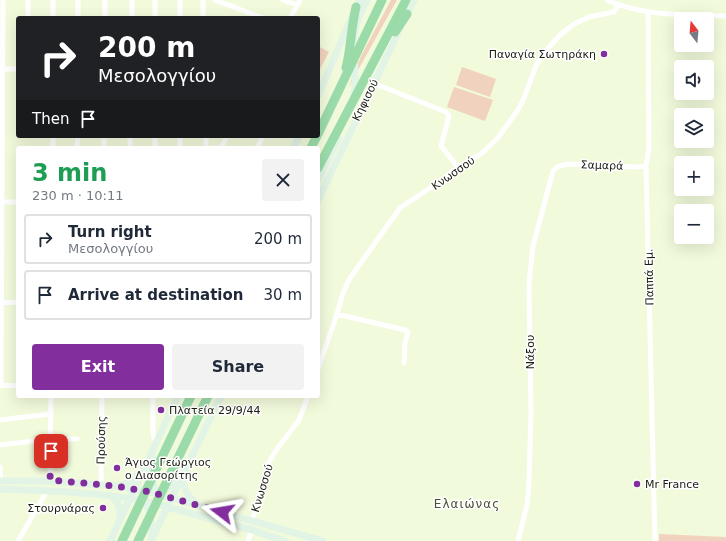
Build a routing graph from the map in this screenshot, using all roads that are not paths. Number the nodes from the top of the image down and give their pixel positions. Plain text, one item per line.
1 (3, 0) edge
2 (28, 0) edge
3 (53, 0) edge
4 (78, 0) edge
5 (105, 0) edge
6 (132, 0) edge
7 (155, 0) edge
8 (180, 0) edge
9 (202, 0) edge
10 (215, 0) edge
11 (283, 0) edge
12 (367, 0) edge
13 (382, 0) edge
14 (406, 0) edge
15 (414, 0) edge
16 (607, 0) edge
17 (298, 2) edge
18 (358, 4) edge
19 (618, 5) junction
20 (648, 12) junction
21 (407, 14) junction
22 (28, 16) edge
23 (53, 16) edge
24 (78, 16) edge
25 (105, 16) edge
26 (132, 16) edge
27 (155, 16) edge
28 (180, 16) edge
29 (203, 16) edge
30 (258, 16) edge
31 (291, 16) edge
32 (726, 16) edge
33 (2, 69) edge
34 (16, 69) edge
35 (364, 78) junction
36 (373, 83) junction
37 (341, 85) junction
38 (320, 91) edge
39 (320, 131) edge
40 (320, 164) edge
41 (646, 166) junction
42 (458, 167) junction
43 (558, 167) joint
44 (320, 176) edge
45 (320, 196) edge
46 (1, 202) edge
47 (16, 202) edge
48 (1, 302) edge
49 (16, 302) edge
50 (337, 314) junction
51 (320, 363) edge
52 (404, 363) dead end
53 (1, 385) edge
54 (16, 386) edge
55 (51, 398) edge
56 (102, 398) edge
57 (153, 398) edge
58 (177, 398) edge
59 (190, 398) edge
60 (207, 398) edge
61 (220, 398) edge
62 (307, 398) edge
63 (51, 414) junction
64 (0, 420) edge
65 (77, 438) dead end
66 (51, 439) junction
67 (157, 443) junction
68 (0, 445) edge
69 (152, 452) junction
70 (190, 460) junction
71 (0, 468) edge
72 (145, 468) junction
73 (186, 469) junction
74 (50, 480) junction
75 (1, 481) edge
76 (101, 484) junction
77 (115, 486) junction
78 (0, 489) edge
79 (134, 489) junction
80 (47, 491) junction
81 (157, 494) junction
82 (107, 495) junction
83 (130, 498) junction
84 (172, 498) junction
85 (145, 501) junction
86 (199, 506) junction
87 (168, 508) junction
88 (189, 514) junction
89 (120, 519) junction
90 (252, 520) junction
91 (159, 526) junction
92 (117, 527) junction
93 (252, 530) junction
94 (152, 540) edge
95 (18, 541) edge
96 (110, 541) edge
97 (122, 541) edge
98 (138, 541) edge
99 (248, 541) edge
100 (285, 541) edge
101 (323, 541) edge
102 (518, 541) edge
103 (655, 541) edge

1 - 33 street
2 - 22 street
3 - 23 street
4 - 24 street
5 - 25 street
6 - 26 street
7 - 27 street
8 - 28 street
9 - 29 street
10 - 30 street
11 - 17 street
12 - 44 main road
13 - 37 highway
14 - 35 highway
15 - 21 main road, Κηφισού
16 - 19 street
17 - 31 street
18 - 37 highway
18 - 38 main road
19 - 20 street
19 - 42 street, Κνωσσού
20 - 32 street
20 - 41 street, Παππά Εμ.
21 - 35 highway
21 - 36 main road, Κηφισού
33 - 34 street
33 - 46 street
35 - 40 highway
36 - 42 street
36 - 45 main road, Κηφισού
37 - 39 highway
41 - 43 street, Σαμαρά
41 - 103 street, Παππά Εμ.
42 - 50 street, Κνωσσού
43 - 102 street, Νάξου
46 - 47 street
46 - 48 street
48 - 49 street
48 - 53 street
50 - 51 street, Κνωσσού
50 - 52 street
53 - 54 street
55 - 63 street
56 - 76 street, Προύσης
57 - 67 street
58 - 67 main road
59 - 97 highway
60 - 98 highway
61 - 70 main road
62 - 90 street, Κνωσσού
63 - 64 street
63 - 66 street
65 - 66 street
66 - 68 street
66 - 74 street
67 - 69 main road
69 - 72 main road
69 - 81 main road
70 - 73 main road
70 - 81 main road
71 - 75 street
72 - 77 main road
72 - 79 main road
73 - 84 main road
73 - 86 main road
74 - 75 main road
74 - 76 main road
76 - 77 main road
77 - 79 main road
78 - 80 main road
79 - 81 main road
79 - 83 main road
79 - 85 main road
80 - 82 main road
80 - 95 street
81 - 84 main road
81 - 85 main road
81 - 87 main road
82 - 83 main road
82 - 89 main road
83 - 85 main road
83 - 89 main road
84 - 86 main road
84 - 87 main road
85 - 87 main road
85 - 92 main road
85 - 94 main road
86 - 90 main road
87 - 88 main road
87 - 91 main road
88 - 91 main road
88 - 93 main road
89 - 92 main road
90 - 101 main road
91 - 94 main road
92 - 96 main road
93 - 99 street
93 - 100 main road

